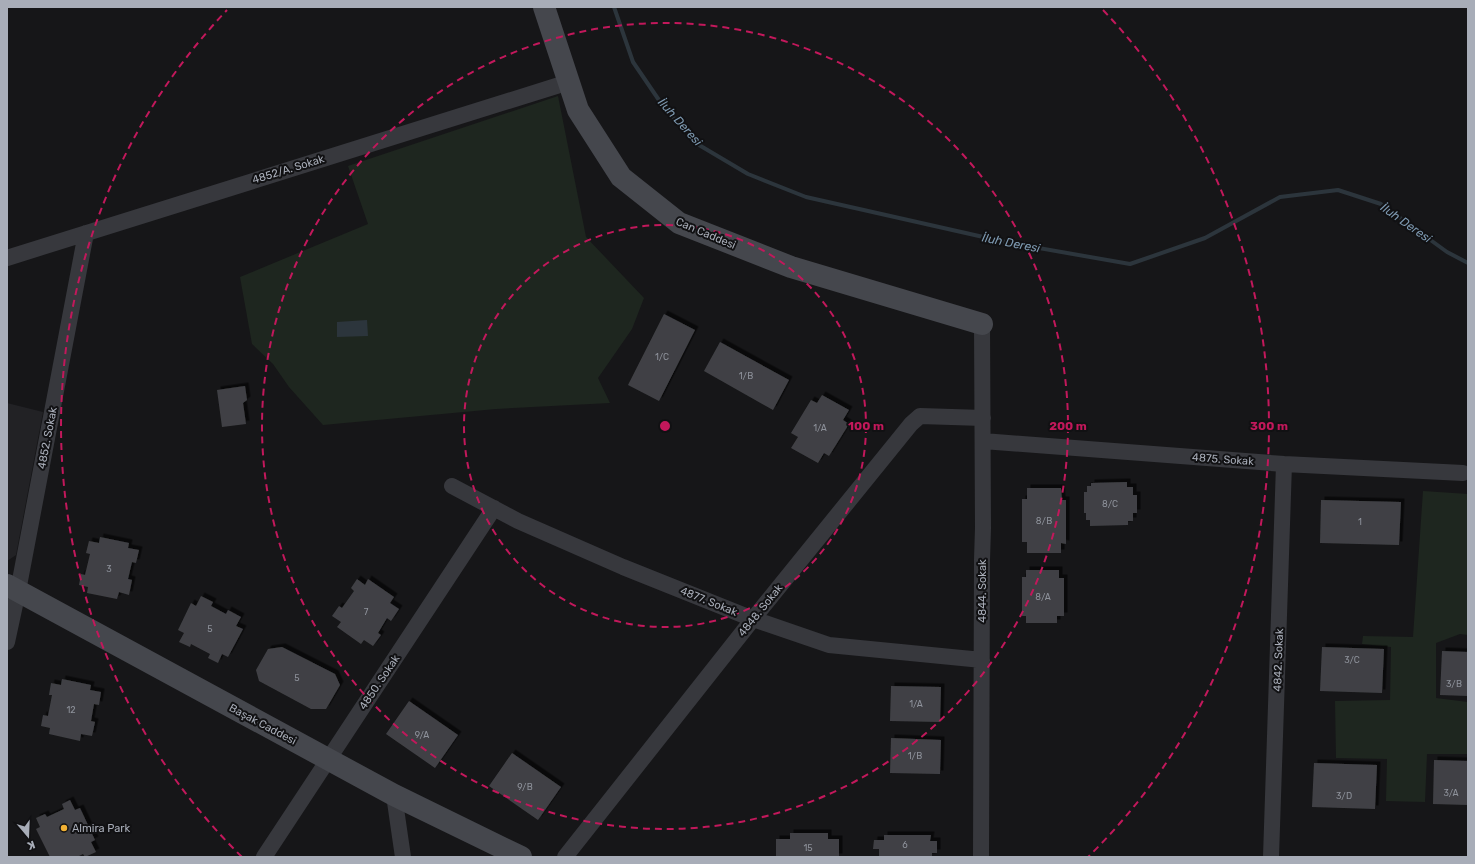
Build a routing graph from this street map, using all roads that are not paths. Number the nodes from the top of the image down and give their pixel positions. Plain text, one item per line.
1 (544, 7) edge
2 (569, 82) junction
3 (86, 233) junction
4 (7, 258) edge
5 (982, 324) joint
6 (983, 418) junction
7 (983, 441) junction
8 (1284, 464) junction
9 (1463, 473) dead end
10 (452, 486) dead end
11 (494, 508) junction
12 (13, 588) edge
13 (753, 619) junction
14 (7, 642) edge
15 (982, 660) junction
16 (327, 759) junction
17 (394, 795) junction
18 (264, 857) edge
19 (403, 857) edge
20 (521, 857) edge
21 (565, 857) edge
22 (980, 857) edge
23 (1271, 857) edge

1 - 2 street, Can Caddesi
2 - 3 street, 4852/A. Sokak
2 - 5 street, Can Caddesi
3 - 4 street, 4852/A. Sokak
3 - 12 street, 4852. Sokak
5 - 6 street, 4844. Sokak
6 - 7 street, 4844. Sokak
6 - 13 street, 4848. Sokak
7 - 8 street, 4875. Sokak
7 - 15 street, 4844. Sokak
8 - 9 street, 4875. Sokak
8 - 23 street, 4842. Sokak
10 - 11 street, 4877. Sokak
11 - 13 street, 4877. Sokak
11 - 16 street, 4850. Sokak
12 - 14 street, 4852. Sokak
12 - 16 street, Başak Caddesi
13 - 15 street, 4877. Sokak
13 - 21 street, 4848. Sokak
15 - 22 street, 4844. Sokak
16 - 17 street, Başak Caddesi
16 - 18 street, 4850. Sokak
17 - 19 street
17 - 20 street, Başak Caddesi

